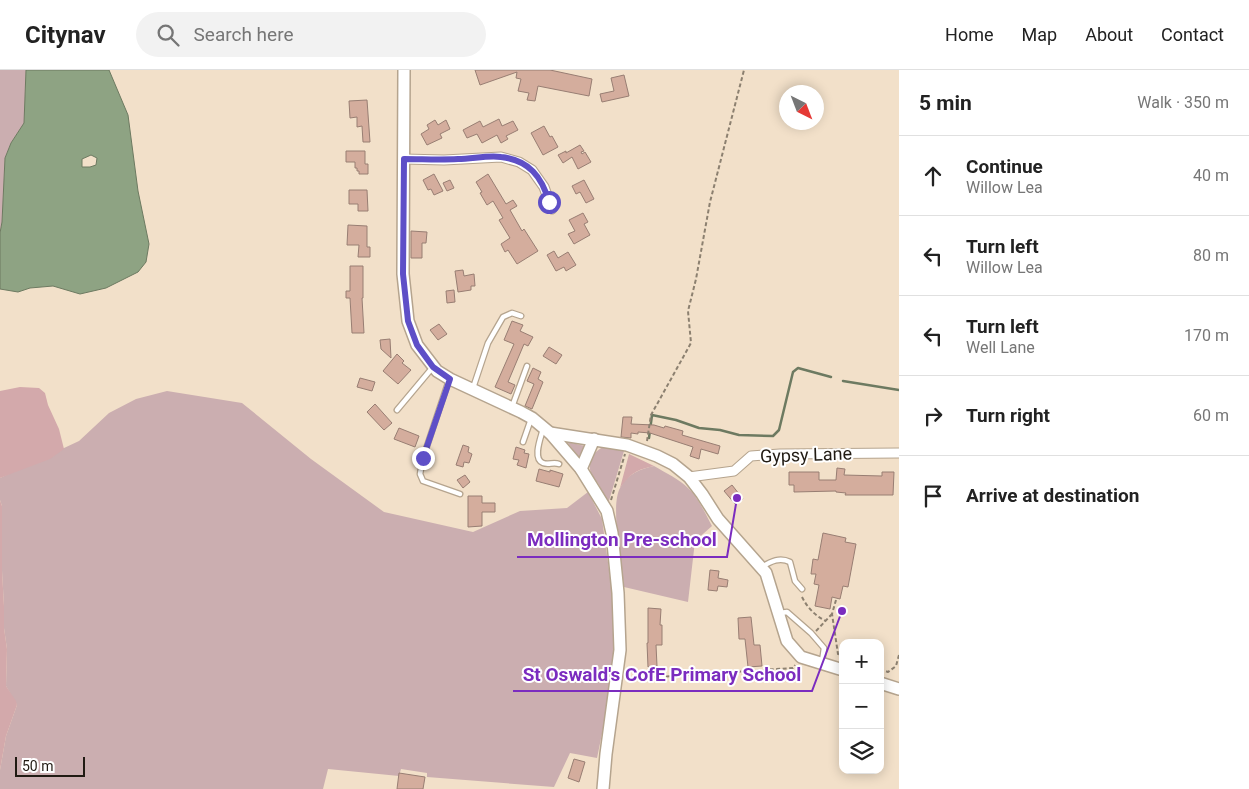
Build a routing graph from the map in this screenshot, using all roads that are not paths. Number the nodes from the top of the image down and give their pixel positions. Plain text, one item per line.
1 (404, 70) edge
2 (404, 159) junction
3 (552, 210) dead end
4 (521, 316) dead end
5 (527, 366) dead end
6 (433, 367) junction
7 (450, 379) junction
8 (473, 390) junction
9 (512, 407) junction
10 (397, 410) dead end
11 (532, 418) junction
12 (547, 431) junction
13 (594, 439) junction
14 (523, 442) dead end
15 (899, 453) edge
16 (559, 464) dead end
17 (581, 469) junction
18 (689, 477) junction
19 (460, 494) dead end
20 (761, 567) junction
21 (802, 589) road end
22 (778, 613) junction
23 (822, 664) junction
24 (839, 669) edge
25 (883, 684) edge
26 (899, 689) edge
27 (603, 789) edge

1 - 2 street
2 - 3 street
2 - 6 street
4 - 8 lane
5 - 9 lane
6 - 7 street
6 - 10 lane
7 - 8 street
7 - 19 lane
8 - 9 street
9 - 11 street
11 - 12 street
11 - 14 lane
12 - 13 street
12 - 16 lane
12 - 17 street
13 - 17 street
13 - 18 street
15 - 18 street, Gypsy Lane
17 - 27 street
18 - 20 street
20 - 21 lane
20 - 22 street
22 - 23 street
22 - 23 lane
23 - 24 street
25 - 26 street

